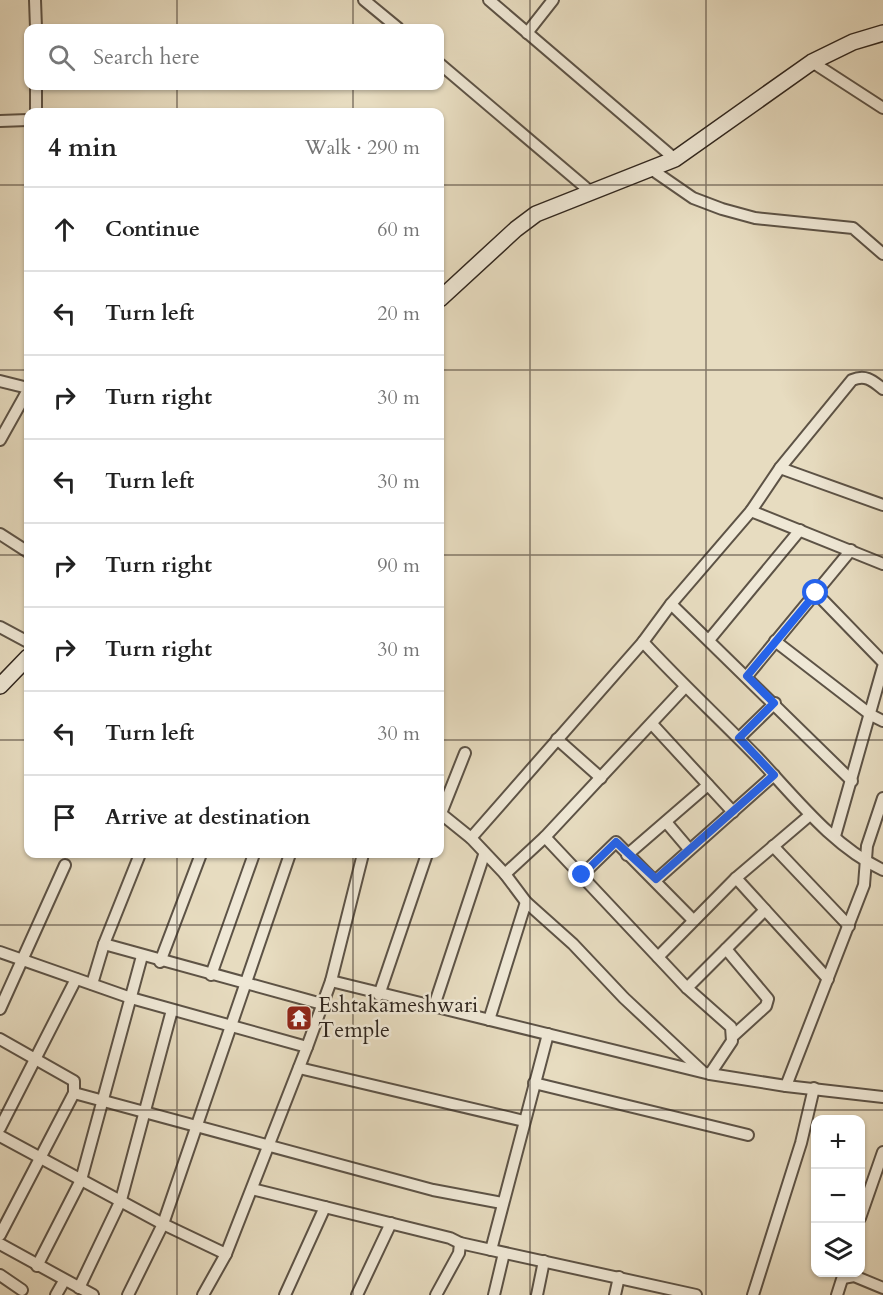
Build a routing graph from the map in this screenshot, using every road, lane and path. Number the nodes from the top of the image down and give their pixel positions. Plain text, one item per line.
1 (35, 0) edge
2 (364, 0) edge
3 (489, 0) edge
4 (553, 0) edge
5 (36, 24) edge
6 (393, 24) edge
7 (527, 33) junction
8 (883, 33) edge
9 (812, 62) junction
10 (444, 67) edge
11 (36, 90) edge
12 (36, 108) edge
13 (883, 108) edge
14 (24, 120) edge
15 (0, 121) edge
16 (675, 159) junction
17 (651, 169) junction
18 (592, 193) junction
19 (883, 254) edge
20 (444, 295) edge
21 (0, 381) edge
22 (24, 388) edge
23 (883, 389) edge
24 (24, 396) edge
25 (0, 440) edge
26 (780, 468) junction
27 (883, 505) edge
28 (751, 511) junction
29 (800, 530) junction
30 (0, 534) edge
31 (24, 549) edge
32 (851, 550) junction
33 (883, 564) edge
34 (816, 593) junction
35 (671, 604) junction
36 (0, 627) edge
37 (24, 640) edge
38 (709, 640) junction
39 (776, 641) junction
40 (643, 642) junction
41 (24, 661) edge
42 (883, 662) edge
43 (883, 667) edge
44 (747, 676) junction
45 (0, 686) edge
46 (685, 687) junction
47 (774, 703) junction
48 (871, 715) junction
49 (883, 721) edge
50 (652, 724) junction
51 (739, 738) junction
52 (557, 739) junction
53 (465, 753) dead end
54 (774, 775) junction
55 (601, 778) junction
56 (852, 781) junction
57 (708, 785) junction
58 (883, 798) edge
59 (444, 805) edge
60 (733, 812) junction
61 (810, 815) junction
62 (444, 818) edge
63 (666, 822) junction
64 (835, 836) junction
65 (545, 837) junction
66 (471, 838) junction
67 (773, 846) junction
68 (689, 849) junction
69 (484, 855) junction
70 (627, 855) junction
71 (139, 858) edge
72 (199, 858) edge
73 (253, 858) edge
74 (289, 858) edge
75 (362, 858) edge
76 (426, 858) edge
77 (865, 862) junction
78 (65, 865) dead end
79 (883, 870) edge
80 (505, 874) junction
81 (582, 875) junction
82 (736, 878) junction
83 (656, 879) junction
84 (525, 902) junction
85 (765, 910) junction
86 (692, 919) junction
87 (849, 926) junction
88 (104, 944) junction
89 (726, 949) junction
90 (0, 952) edge
91 (142, 956) junction
92 (658, 957) junction
93 (23, 962) junction
94 (160, 962) junction
95 (211, 975) junction
96 (76, 979) junction
97 (828, 979) junction
98 (330, 981) junction
99 (244, 983) junction
100 (92, 984) junction
101 (687, 988) junction
102 (379, 994) junction
103 (131, 998) junction
104 (322, 1004) junction
105 (434, 1006) junction
106 (0, 1009) edge
107 (172, 1010) junction
108 (489, 1020) junction
109 (232, 1025) junction
110 (548, 1034) junction
111 (733, 1036) junction
112 (0, 1039) edge
113 (307, 1047) junction
114 (37, 1058) junction
115 (299, 1068) junction
116 (706, 1073) junction
117 (534, 1083) junction
118 (786, 1086) junction
119 (814, 1088) junction
120 (74, 1093) junction
121 (883, 1097) edge
122 (103, 1101) junction
123 (145, 1113) junction
124 (524, 1121) junction
125 (195, 1126) junction
126 (0, 1128) edge
127 (748, 1135) dead end
128 (0, 1136) edge
129 (268, 1147) junction
130 (883, 1152) edge
131 (41, 1158) junction
132 (81, 1180) junction
133 (252, 1189) junction
134 (121, 1200) junction
135 (502, 1203) junction
136 (865, 1206) edge
137 (325, 1207) junction
138 (391, 1223) junction
139 (163, 1224) junction
140 (0, 1235) edge
141 (460, 1243) junction
142 (0, 1244) edge
143 (491, 1250) junction
144 (504, 1253) junction
145 (226, 1254) junction
146 (544, 1261) junction
147 (37, 1266) junction
148 (0, 1275) edge
149 (619, 1277) junction
150 (843, 1277) edge
151 (856, 1277) edge
152 (64, 1281) junction
153 (79, 1288) junction
154 (883, 1288) edge
155 (22, 1290) dead end
156 (691, 1294) edge
157 (56, 1295) edge
158 (93, 1295) edge
159 (128, 1295) edge
160 (203, 1295) edge
161 (285, 1295) edge
162 (357, 1295) edge
163 (436, 1295) edge
164 (494, 1295) edge
165 (537, 1295) edge
166 (615, 1295) edge
167 (753, 1295) edge
168 (837, 1295) edge

1 - 5 street
2 - 6 street
3 - 7 street
4 - 7 street
7 - 16 street
8 - 9 street
9 - 13 street
9 - 16 street
10 - 18 street
11 - 12 street
14 - 15 street
16 - 17 street
17 - 18 street
17 - 19 street
18 - 20 street
21 - 22 street
23 - 26 street
24 - 25 street
26 - 27 street
26 - 28 street
28 - 29 street
28 - 35 street
29 - 32 street
29 - 38 street
30 - 31 street
32 - 33 street
32 - 34 street
34 - 39 street
34 - 42 street
35 - 38 street
35 - 40 street
36 - 37 street
38 - 44 street
39 - 44 street
39 - 48 street
40 - 46 street
40 - 52 street
41 - 45 street
43 - 48 street
44 - 47 street
46 - 50 street
46 - 51 street
47 - 51 street
47 - 56 street
48 - 49 street
48 - 56 street
50 - 55 street
50 - 57 street
51 - 54 street
52 - 55 street
52 - 66 street
53 - 59 street
54 - 60 street
54 - 61 street
55 - 65 street
56 - 64 street
57 - 60 street
57 - 63 street
58 - 77 street
60 - 68 street
61 - 64 street
61 - 67 street
62 - 66 street
63 - 68 street
63 - 70 street
64 - 77 street
65 - 80 street
65 - 81 street
66 - 69 street
67 - 82 street
67 - 87 street
68 - 83 street
69 - 80 street
69 - 105 street
70 - 81 street
70 - 83 street
71 - 88 street
72 - 94 street
73 - 95 street
74 - 99 street
75 - 98 street
76 - 102 street
77 - 79 street
77 - 87 street
78 - 93 street
80 - 84 street
81 - 92 street
82 - 85 street
82 - 86 street
83 - 86 street
84 - 108 street
84 - 116 street
85 - 89 street
85 - 97 street
86 - 92 street
87 - 97 street
88 - 91 street
88 - 100 street
89 - 101 street
89 - 111 street
90 - 93 street
91 - 94 street
91 - 103 street
92 - 101 street
93 - 96 street
93 - 106 street
94 - 95 street
95 - 99 street
96 - 100 street
96 - 114 street
97 - 118 street
98 - 102 street
98 - 104 street
99 - 104 street
99 - 109 street
100 - 103 street
101 - 111 street
102 - 105 street
103 - 107 street
103 - 122 street
104 - 113 street
105 - 108 street
107 - 109 street
107 - 123 street
108 - 110 street
109 - 113 street
109 - 125 street
110 - 116 street
110 - 117 street
111 - 116 street
112 - 114 street
113 - 115 street
114 - 120 street
114 - 126 street
115 - 124 street
115 - 129 street
116 - 118 street
117 - 124 street
117 - 127 street
118 - 119 street
119 - 121 street
119 - 167 street
120 - 122 street
120 - 131 street
122 - 123 street
122 - 132 street
123 - 125 street
123 - 134 street
124 - 135 street
125 - 129 street
125 - 139 street
128 - 131 street
129 - 133 street
129 - 135 street
130 - 136 street
131 - 132 street
131 - 140 street
132 - 134 street
132 - 147 street
133 - 137 street
133 - 145 street
134 - 139 street
134 - 153 street
135 - 143 street
137 - 138 street
137 - 161 street
138 - 141 street
138 - 162 street
139 - 145 street
139 - 159 street
141 - 143 street
141 - 163 street
142 - 147 street
143 - 144 street
144 - 146 street
144 - 164 street
145 - 160 street
146 - 149 street
146 - 165 street
147 - 152 street
148 - 155 street
149 - 156 street
149 - 166 street
150 - 168 street
151 - 154 street
152 - 153 street
152 - 157 street
153 - 158 street

